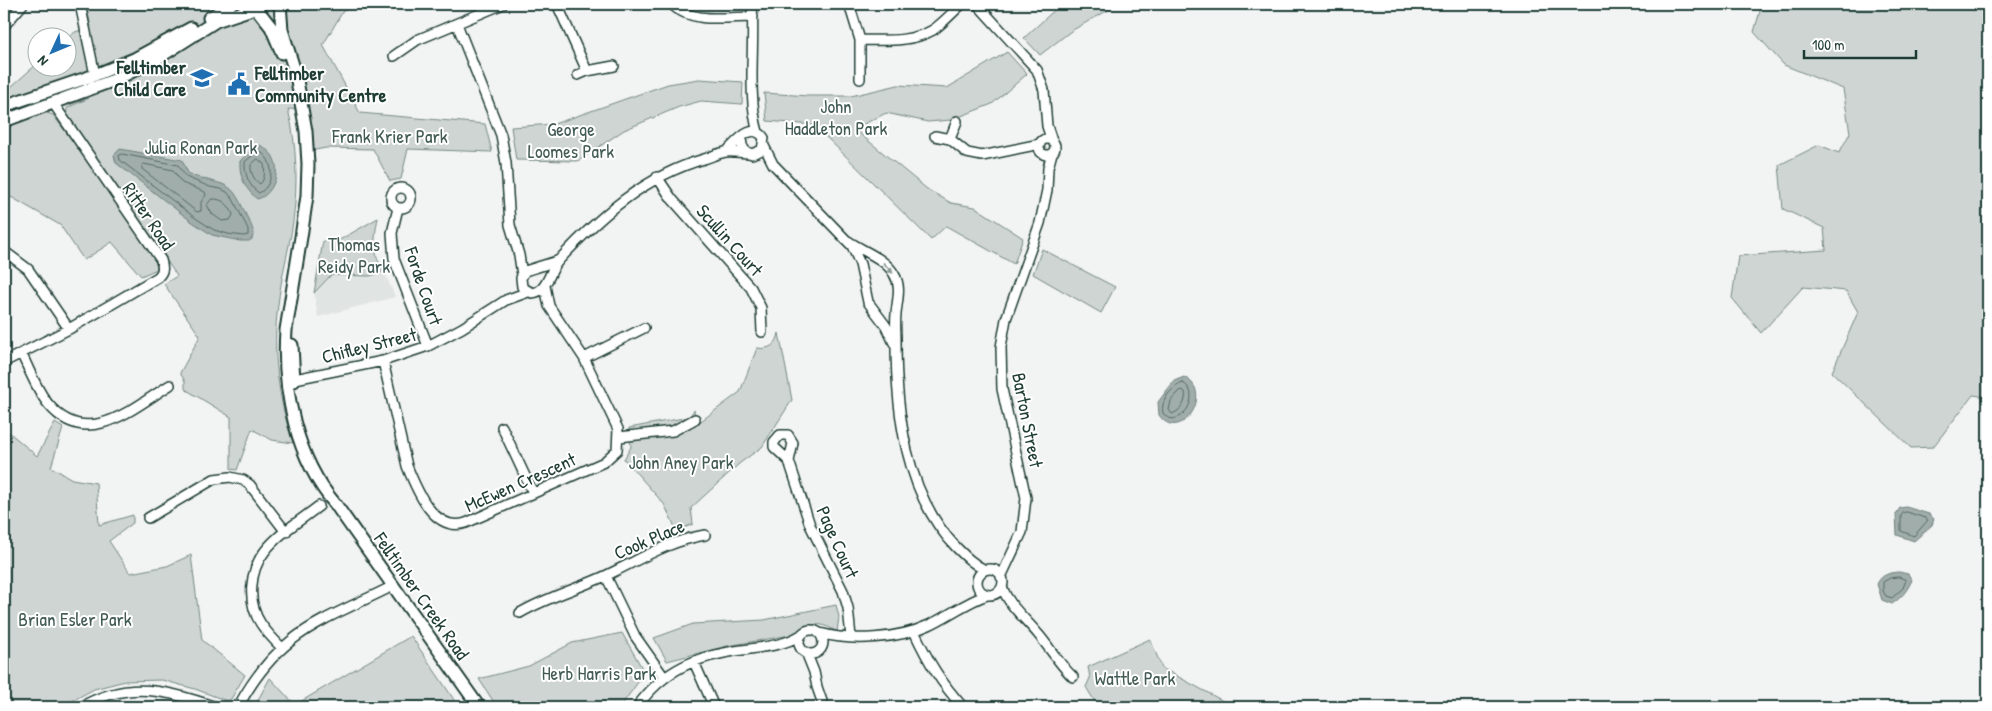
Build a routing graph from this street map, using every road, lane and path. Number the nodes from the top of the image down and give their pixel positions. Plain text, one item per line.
1 (23, 4) edge
2 (80, 4) edge
3 (231, 4) edge
4 (278, 4) edge
5 (504, 4) edge
6 (557, 4) edge
7 (671, 4) edge
8 (752, 4) edge
9 (849, 4) edge
10 (962, 4) edge
11 (977, 4) edge
12 (254, 7) edge
13 (753, 17) junction
14 (457, 24) junction
15 (4, 26) edge
16 (860, 40) junction
17 (394, 56) dead end
18 (614, 66) dead end
19 (94, 75) junction
20 (860, 79) dead end
21 (98, 87) junction
22 (298, 88) junction
23 (46, 91) junction
24 (53, 103) junction
25 (4, 106) edge
26 (753, 115) junction
27 (4, 121) edge
28 (957, 121) dead end
29 (758, 132) junction
30 (745, 135) junction
31 (935, 136) dead end
32 (950, 139) junction
33 (764, 146) junction
34 (1043, 146) junction
35 (726, 152) junction
36 (750, 154) junction
37 (773, 164) junction
38 (1048, 168) junction
39 (657, 177) junction
40 (398, 208) dead end
41 (848, 241) junction
42 (4, 251) edge
43 (518, 255) junction
44 (557, 261) junction
45 (534, 268) junction
46 (521, 278) junction
47 (545, 284) junction
48 (530, 293) junction
49 (506, 300) junction
50 (550, 306) junction
51 (644, 328) dead end
52 (69, 329) junction
53 (762, 332) dead end
54 (428, 346) junction
55 (896, 350) junction
56 (22, 355) junction
57 (584, 358) junction
58 (384, 360) junction
59 (4, 362) edge
60 (291, 380) junction
61 (170, 385) dead end
62 (695, 419) dead end
63 (502, 427) dead end
64 (619, 437) junction
65 (789, 461) dead end
66 (533, 493) junction
67 (319, 506) dead end
68 (148, 518) dead end
69 (286, 532) junction
70 (705, 535) dead end
71 (968, 560) junction
72 (1008, 561) junction
73 (989, 570) junction
74 (606, 576) junction
75 (1001, 577) junction
76 (977, 581) junction
77 (393, 586) junction
78 (1002, 587) junction
79 (990, 594) junction
80 (964, 605) junction
81 (1012, 605) junction
82 (520, 613) dead end
83 (914, 631) junction
84 (820, 633) junction
85 (801, 635) junction
86 (851, 637) junction
87 (840, 638) junction
88 (780, 645) junction
89 (282, 648) junction
90 (821, 649) junction
91 (805, 651) junction
92 (694, 662) junction
93 (814, 672) junction
94 (664, 677) junction
95 (1073, 677) dead end
96 (81, 707) edge
97 (216, 707) edge
98 (238, 707) edge
99 (479, 707) edge
100 (637, 707) edge
101 (714, 707) edge
102 (824, 707) edge
103 (963, 707) edge

1 - 15 street
2 - 19 street
3 - 19 main road
4 - 12 main road
4 - 22 main road, Felltimber Creek Road
5 - 14 street
6 - 18 street
7 - 13 street
8 - 13 street
9 - 16 street
10 - 16 street
11 - 34 street, Barton Street
12 - 21 main road
12 - 22 main road, Felltimber Creek Road
13 - 26 street
14 - 17 street
14 - 43 street
16 - 20 street
19 - 21 main road
19 - 23 main road
21 - 24 main road
22 - 60 main road, Felltimber Creek Road
23 - 24 main road
23 - 25 main road
24 - 27 main road
24 - 52 street, Ritter Road
26 - 29 street
26 - 30 street
28 - 32 street
29 - 30 street
29 - 33 street
30 - 35 street
30 - 36 street
31 - 32 street
32 - 34 street
33 - 36 street
33 - 37 street
34 - 38 street, Barton Street
34 - 38 street, Barton Street
35 - 36 street
35 - 39 street
36 - 37 street
37 - 41 street
38 - 72 street, Barton Street
39 - 44 street
39 - 53 street, Scullin Court
40 - 54 street, Forde Court
41 - 55 street
41 -> 55 street
42 - 52 street
43 - 45 street
43 - 46 street
44 - 45 street
44 - 47 street
45 - 46 street
45 - 47 street
46 - 48 street
46 - 49 street, Chifley Street
47 - 48 street
47 - 50 street
48 - 49 street, Chifley Street
48 - 50 street
49 - 54 street, Chifley Street
50 - 57 street
51 - 57 street
52 - 56 street, Ritter Road
54 - 58 street, Chifley Street
55 - 71 street
56 - 59 street, Ritter Road
56 - 61 street
57 - 64 street
58 - 60 street, Chifley Street
58 - 66 street, McEwen Crescent
60 - 77 main road, Felltimber Creek Road
62 - 64 street
63 - 66 street
64 - 66 street, McEwen Crescent
65 - 86 street, Page Court
67 - 69 street
68 - 69 street
69 - 89 street
70 - 74 street, Cook Place
71 - 73 street
71 - 76 street
72 - 73 street
72 - 75 street, Barton Street
73 - 75 street
73 - 76 street
74 - 82 street, Cook Place
74 - 94 street, Cook Place
75 - 78 street
76 - 79 street
76 - 80 street
77 - 89 street
77 - 99 main road, Felltimber Creek Road
78 - 79 street
78 - 81 street
79 - 80 street
79 - 81 street
80 - 83 street
81 - 95 street
83 - 86 street
83 - 103 street
84 - 85 street
84 - 87 street
84 - 90 street
85 - 88 street
85 - 91 street
86 - 87 street
87 - 90 street
88 - 91 street
88 - 92 street
89 - 98 street
90 - 91 street
90 - 93 street
91 - 93 street
92 - 94 street
92 - 101 street
93 - 102 street
94 - 100 street
96 - 97 street

